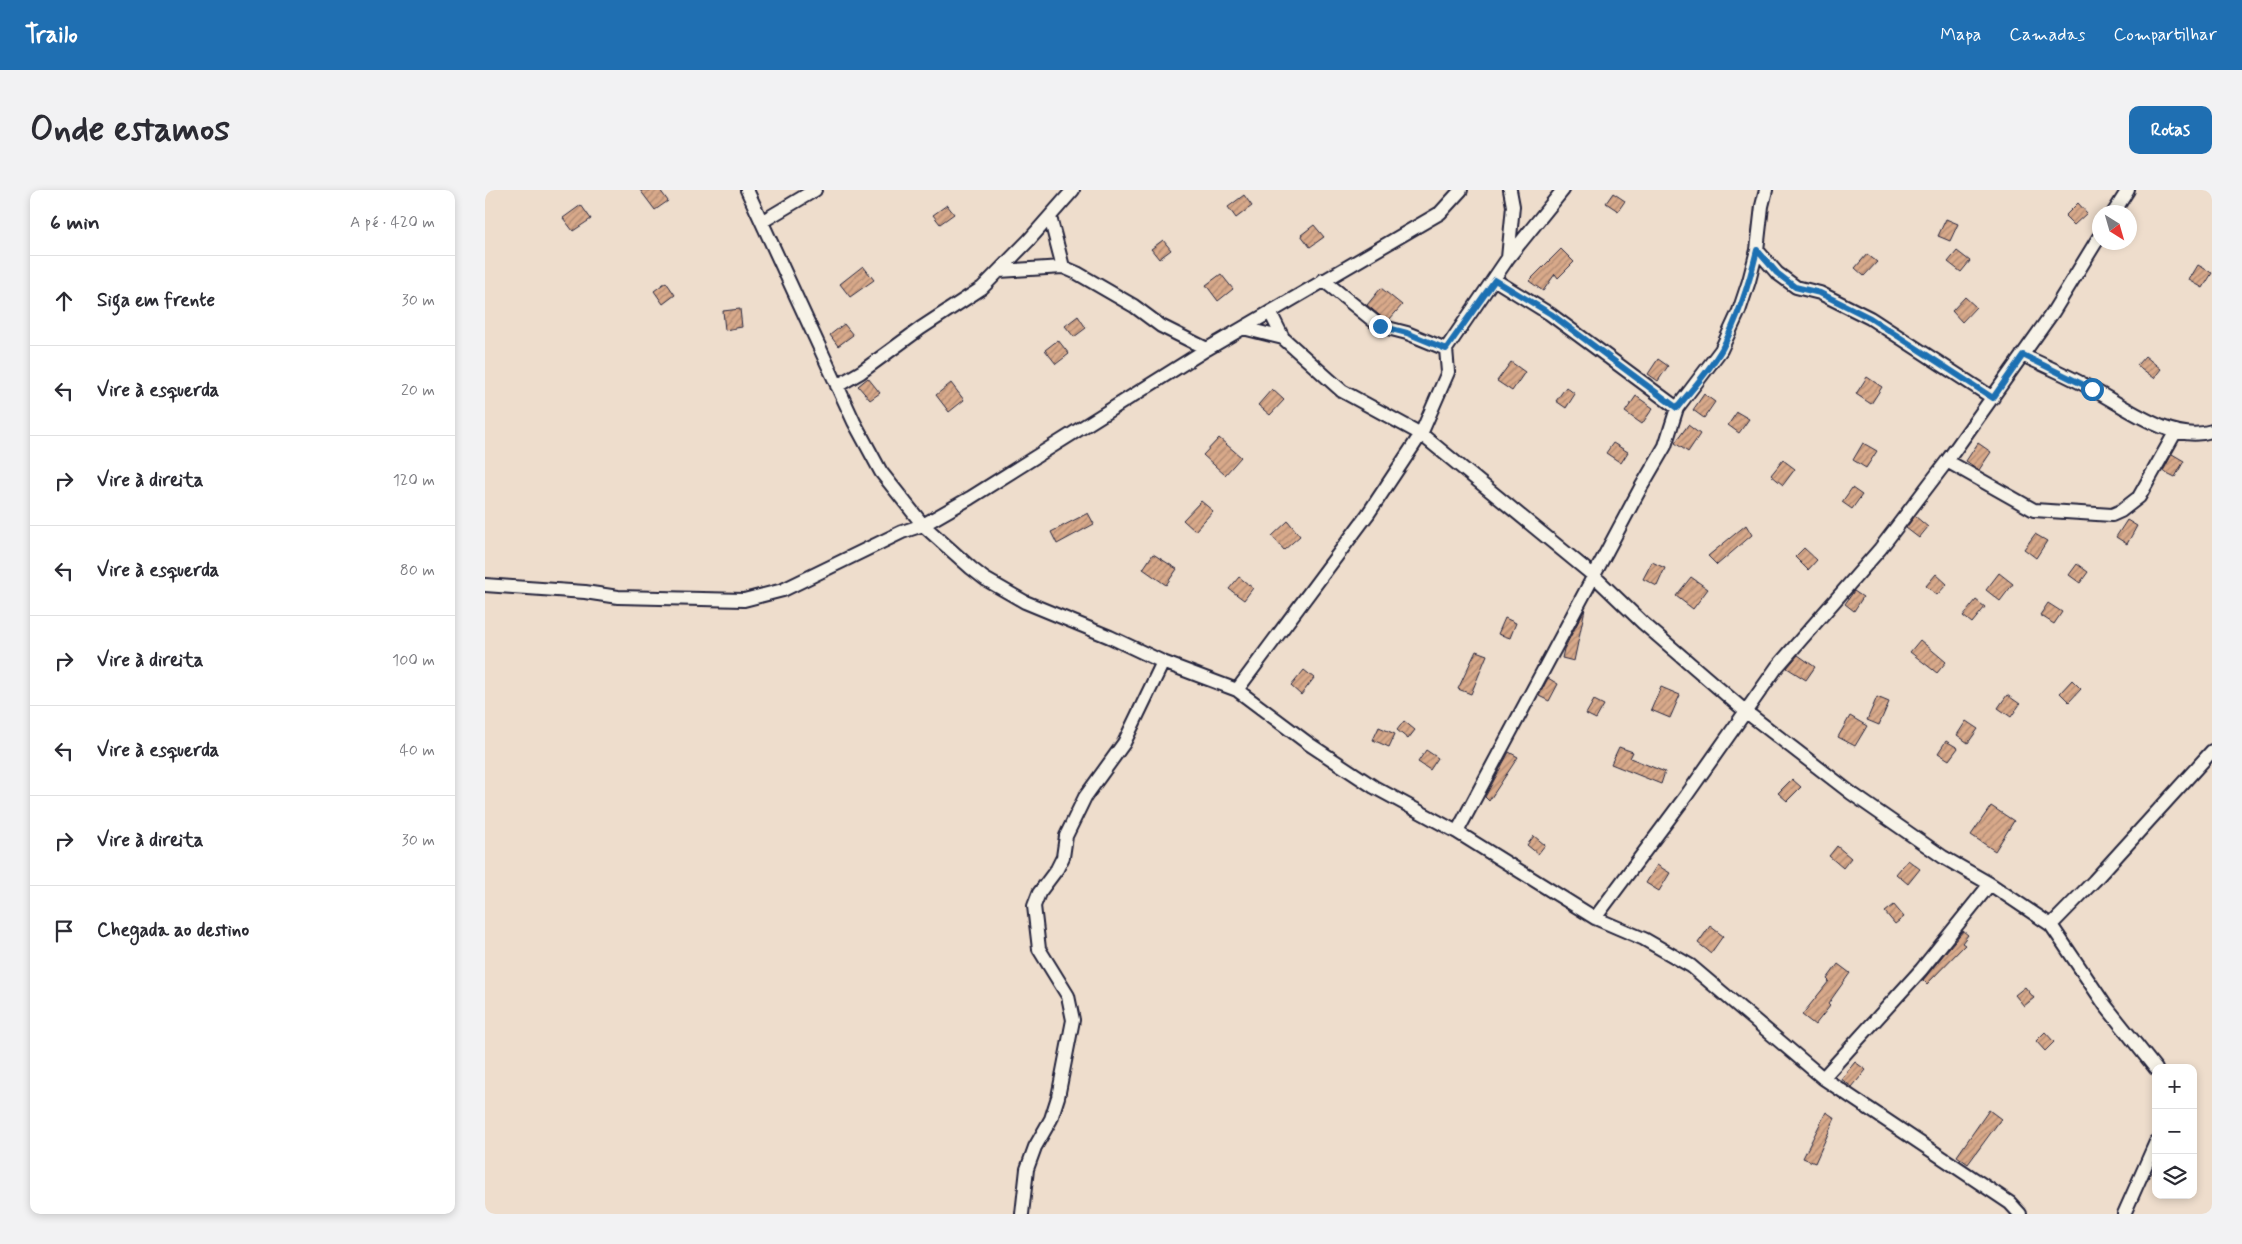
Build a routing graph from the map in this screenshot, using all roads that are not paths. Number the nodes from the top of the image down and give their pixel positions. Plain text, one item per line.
1 (747, 190) edge
2 (815, 190) edge
3 (1073, 190) edge
4 (1461, 190) edge
5 (1510, 190) edge
6 (1563, 190) edge
7 (1766, 190) edge
8 (2127, 190) edge
9 (2118, 205) edge
10 (1050, 216) junction
11 (763, 221) junction
12 (2092, 248) edge
13 (1757, 250) junction
14 (1508, 258) junction
15 (1063, 267) junction
16 (999, 271) junction
17 (1323, 280) junction
18 (1495, 280) junction
19 (1270, 312) junction
20 (1243, 328) junction
21 (1283, 338) junction
22 (1207, 349) junction
23 (1446, 349) junction
24 (2023, 355) junction
25 (837, 386) junction
26 (1993, 398) junction
27 (1677, 408) junction
28 (2176, 431) junction
29 (2212, 431) edge
30 (1421, 434) junction
31 (1947, 461) junction
32 (923, 524) junction
33 (1594, 576) junction
34 (485, 585) edge
35 (1163, 662) junction
36 (1237, 690) junction
37 (1745, 711) junction
38 (2212, 751) edge
39 (1457, 832) junction
40 (1990, 884) junction
41 (1595, 918) junction
42 (2051, 925) junction
43 (2152, 1064) edge
44 (1823, 1078) junction
45 (2152, 1151) edge
46 (1023, 1214) edge
47 (2020, 1214) edge
48 (2124, 1214) edge

1 - 11 street
2 - 11 street
3 - 10 street
4 - 17 street
5 - 14 street
6 - 14 street
7 - 13 street
8 - 9 street
10 - 15 street
10 - 16 street
11 - 25 street
12 - 24 street
13 - 26 street
13 - 27 street
14 - 18 street
15 - 16 street
15 - 22 street
16 - 25 street
17 - 19 street
17 - 23 street
18 - 23 street
18 - 27 street
19 - 20 street
19 - 21 street
20 - 21 street
20 - 22 street
21 - 30 street
22 - 32 street
23 - 30 street
24 - 26 street
24 - 28 street
25 - 32 street
26 - 31 street
27 - 33 street
28 - 29 street
28 - 31 street
30 - 33 street
30 - 36 street
31 - 37 street
32 - 34 street
32 - 35 street
33 - 37 street
33 - 39 street
35 - 36 street
35 - 46 street
36 - 39 street
37 - 40 street
37 - 41 street
38 - 42 street
39 - 41 street
40 - 42 street
40 - 44 street
41 - 44 street
42 - 43 street
44 - 47 street
45 - 48 street

